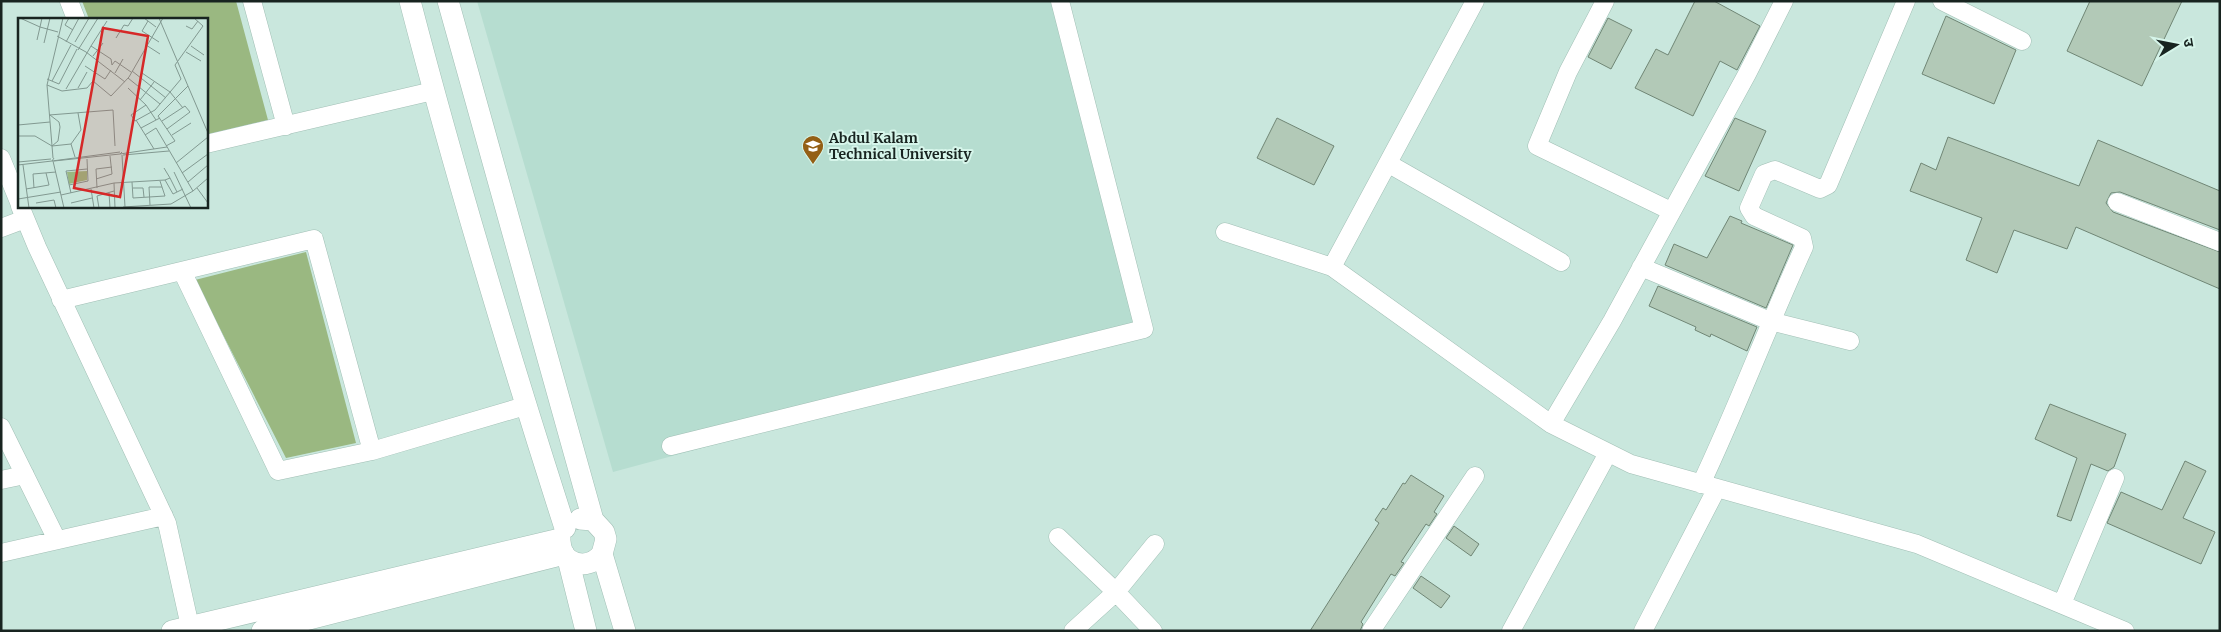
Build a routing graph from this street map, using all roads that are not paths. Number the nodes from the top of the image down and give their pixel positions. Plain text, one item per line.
1 (69, 1) edge
2 (252, 1) edge
3 (410, 1) edge
4 (448, 1) edge
5 (1060, 1) edge
6 (1475, 1) edge
7 (1605, 1) edge
8 (1784, 1) edge
9 (1906, 1) edge
10 (1942, 1) edge
11 (76, 18) edge
12 (2022, 41) dead end
13 (433, 91) junction
14 (286, 126) junction
15 (208, 144) edge
16 (1, 158) edge
17 (1389, 164) junction
18 (18, 200) edge
19 (2117, 202) dead end
20 (1671, 211) junction
21 (23, 212) edge
22 (1, 228) edge
23 (1225, 232) dead end
24 (2220, 242) edge
25 (1561, 262) dead end
26 (1332, 267) junction
27 (1641, 267) junction
28 (182, 271) junction
29 (61, 300) junction
30 (1770, 321) junction
31 (1850, 341) dead end
32 (526, 406) junction
33 (1551, 424) junction
34 (1, 427) edge
35 (671, 446) dead end
36 (372, 451) junction
37 (1608, 453) junction
38 (25, 475) junction
39 (1475, 476) dead end
40 (2114, 478) dead end
41 (1, 480) edge
42 (1709, 486) junction
43 (164, 516) junction
44 (593, 520) junction
45 (1058, 538) dead end
46 (57, 540) junction
47 (1155, 544) dead end
48 (564, 545) junction
49 (1, 553) edge
50 (602, 554) junction
51 (1116, 592) junction
52 (2062, 604) junction
53 (2090, 624) edge
54 (184, 629) edge
55 (262, 631) edge
56 (586, 631) edge
57 (625, 631) edge
58 (1073, 631) edge
59 (1153, 631) edge
60 (1370, 631) edge
61 (1511, 631) edge
62 (1642, 631) edge
63 (2124, 631) edge

1 - 11 street
2 - 14 street
3 - 13 street
4 - 44 street
5 - 35 street
6 - 17 street
7 - 20 street
8 - 20 street
9 - 30 street
10 - 12 street
13 - 14 street
13 - 32 street
14 - 15 street
16 - 18 street
17 - 25 street
17 - 26 street
19 - 24 street
20 - 27 street
21 - 22 street
21 - 29 street
23 - 26 street
26 - 33 street
27 - 30 street
27 - 33 street
28 - 29 street
28 - 36 street
28 - 36 street
29 - 43 street
30 - 31 street
30 - 42 street
32 - 36 street
32 - 48 street
33 - 37 street
34 - 38 street
37 - 42 street
37 - 61 street
38 - 41 street
38 - 46 street
39 - 60 street
40 - 52 street
42 - 52 street
42 - 62 street
43 - 46 street
43 - 54 street
44 - 48 street
44 - 50 street
45 - 51 street
46 - 49 street
47 - 51 street
48 - 50 street
48 - 54 street
48 - 55 street
48 - 56 street
50 - 57 street
51 - 58 street
51 - 59 street
52 - 53 street
53 - 63 street

